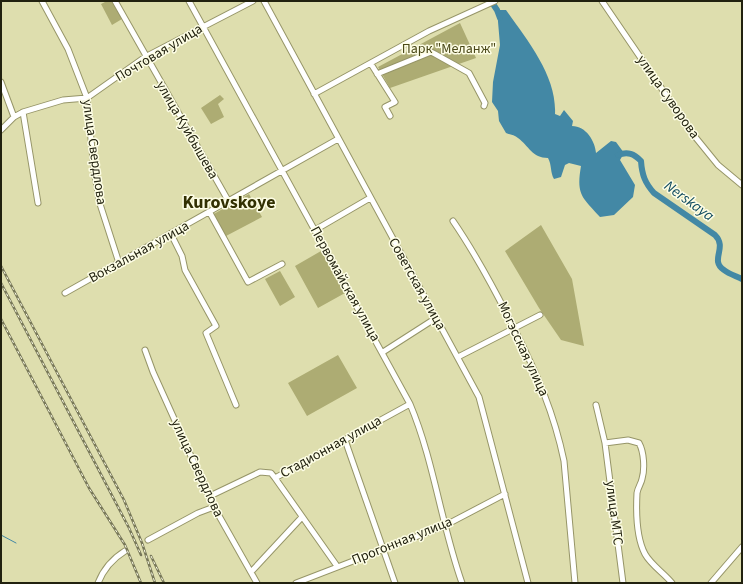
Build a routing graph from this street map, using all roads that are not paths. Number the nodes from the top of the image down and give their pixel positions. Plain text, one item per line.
1 (42, 1) edge
2 (115, 1) edge
3 (189, 1) edge
4 (253, 1) edge
5 (264, 1) edge
6 (495, 1) edge
7 (602, 1) edge
8 (203, 26) junction
9 (145, 57) junction
10 (371, 64) junction
11 (377, 74) junction
12 (1, 82) edge
13 (314, 94) junction
14 (87, 98) junction
15 (484, 106) dead end
16 (23, 112) junction
17 (390, 116) dead end
18 (14, 117) junction
19 (1, 130) edge
20 (338, 139) junction
21 (282, 171) junction
22 (742, 185) edge
23 (370, 198) junction
24 (229, 202) junction
25 (38, 203) dead end
26 (210, 213) junction
27 (453, 221) dead end
28 (315, 230) junction
29 (171, 234) junction
30 (119, 263) junction
31 (282, 264) dead end
32 (65, 293) dead end
33 (540, 315) dead end
34 (436, 318) junction
35 (514, 328) junction
36 (145, 350) dead end
37 (383, 352) junction
38 (458, 357) junction
39 (236, 404) dead end
40 (410, 404) junction
41 (596, 405) dead end
42 (345, 440) junction
43 (605, 443) junction
44 (275, 478) junction
45 (505, 494) junction
46 (210, 496) junction
47 (214, 507) junction
48 (302, 517) junction
49 (444, 526) junction
50 (148, 540) dead end
51 (742, 547) edge
52 (383, 550) junction
53 (125, 551) dead end
54 (337, 566) junction
55 (250, 572) junction
56 (98, 583) edge
57 (257, 583) edge
58 (296, 583) edge
59 (395, 583) edge
60 (462, 583) edge
61 (528, 583) edge
62 (575, 583) edge
63 (623, 583) edge
64 (672, 583) edge
65 (711, 583) edge

1 - 14 street, улица Свердлова
2 - 9 street, улица Куйбышева
3 - 8 street, Первомайская улица
4 - 8 street, Почтовая улица
5 - 13 street, Советская улица
6 - 10 street
7 - 22 street, улица Суворова
8 - 9 street, Почтовая улица
8 - 21 street, Первомайская улица
9 - 14 street, Почтовая улица
9 - 24 street, улица Куйбышева
10 - 11 street
10 - 13 street
11 - 15 street
11 - 17 street
12 - 18 street
13 - 20 street, Советская улица
14 - 16 street
14 - 30 street, улица Свердлова
16 - 18 street
16 - 25 street
18 - 19 street
20 - 21 street, Вокзальная улица
20 - 23 street, Советская улица
21 - 24 street, Вокзальная улица
21 - 28 street, Первомайская улица
23 - 28 street
23 - 34 street, Советская улица
24 - 26 street, Вокзальная улица
26 - 29 street, Вокзальная улица
26 - 31 street
27 - 35 street, Могэсская улица
28 - 37 street, Первомайская улица
29 - 30 street, Вокзальная улица
29 - 39 street
30 - 32 street, Вокзальная улица
33 - 35 street
34 - 37 street
34 - 38 street, Советская улица
35 - 38 street
35 - 62 street, Могэсская улица
36 - 46 street, улица Свердлова
37 - 40 street, Первомайская улица
38 - 45 street, Советская улица
40 - 42 street, Стадионная улица
40 - 49 street, Первомайская улица
41 - 43 street, улица МТС
42 - 44 street, Стадионная улица
42 - 52 street
43 - 63 street, улица МТС
43 - 64 street
44 - 46 street, Стадионная улица
44 - 48 street
45 - 49 street, Прогонная улица
45 - 61 street, Советская улица
46 - 47 street, улица Свердлова
47 - 50 street
47 - 55 street, улица Свердлова
48 - 54 street
48 - 55 street
49 - 52 street, Прогонная улица
49 - 60 street, Первомайская улица
51 - 65 street
52 - 54 street, Прогонная улица
52 - 59 street
53 - 56 street
54 - 58 street, Прогонная улица
55 - 57 street, улица Свердлова

